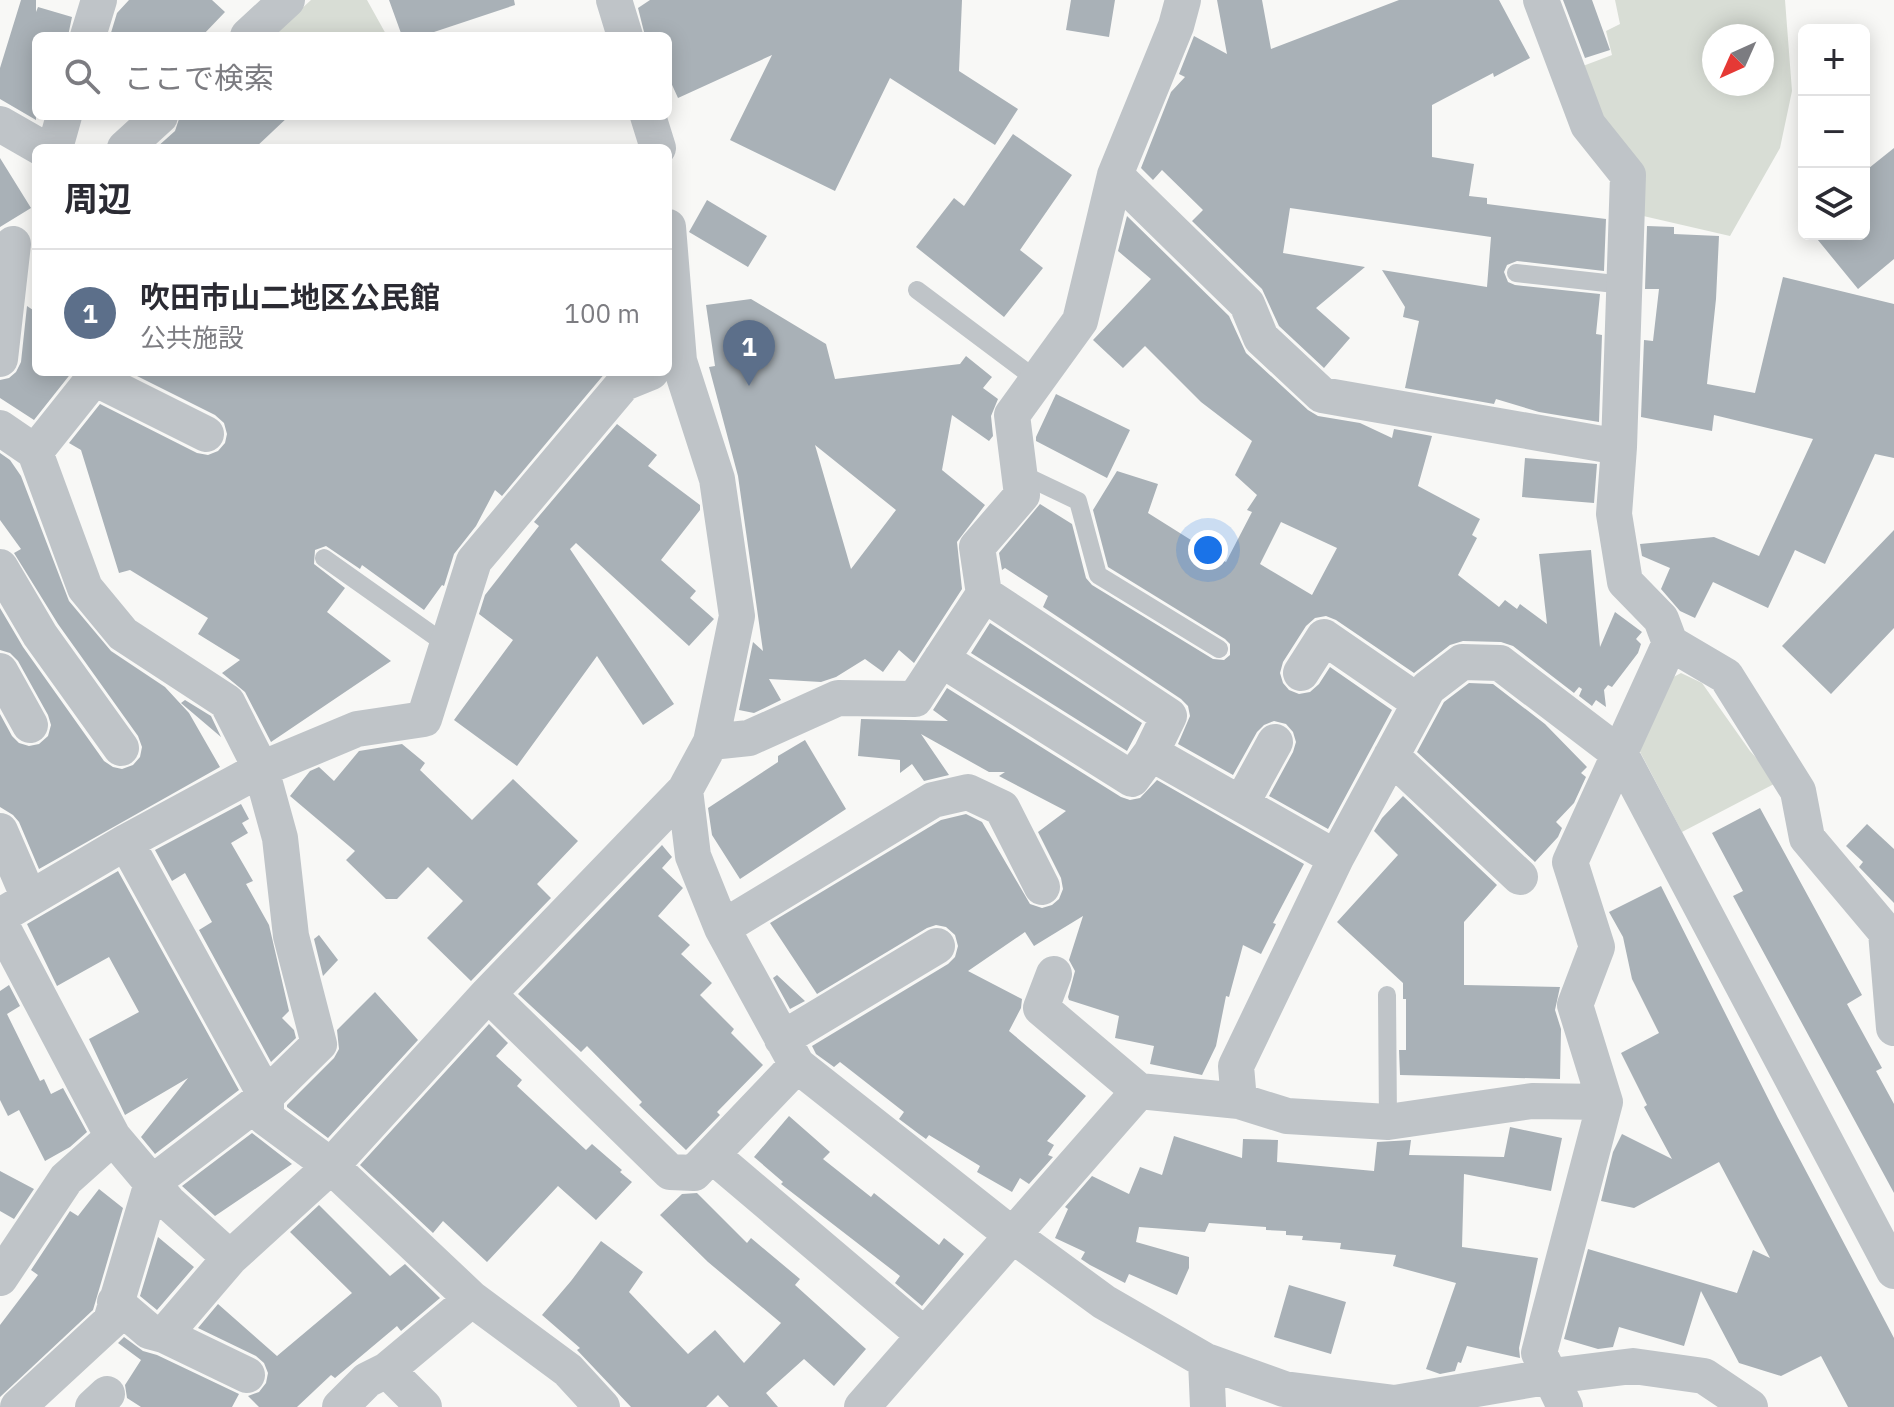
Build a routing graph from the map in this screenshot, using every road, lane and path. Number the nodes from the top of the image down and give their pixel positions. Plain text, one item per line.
1 (99, 0) edge
2 (287, 0) edge
3 (614, 0) edge
4 (1183, 0) edge
5 (1541, 0) edge
6 (89, 32) edge
7 (252, 32) edge
8 (624, 32) edge
9 (63, 120) edge
10 (156, 120) edge
11 (649, 120) edge
12 (0, 124) edge
13 (35, 144) edge
14 (56, 144) edge
15 (129, 144) edge
16 (657, 144) edge
17 (1115, 175) junction
18 (16, 239) edge
19 (1516, 273) dead end
20 (1624, 285) junction
21 (917, 290) dead end
22 (0, 359) edge
23 (639, 376) edge
24 (671, 376) edge
25 (1037, 380) junction
26 (0, 428) edge
27 (206, 434) dead end
28 (1619, 447) junction
29 (35, 452) junction
30 (1019, 473) junction
31 (324, 558) dead end
32 (0, 567) edge
33 (984, 594) junction
34 (1670, 643) junction
35 (447, 645) junction
36 (1219, 649) dead end
37 (941, 659) junction
38 (0, 671) edge
39 (1301, 673) dead end
40 (1420, 703) junction
41 (30, 725) dead end
42 (711, 742) junction
43 (1275, 742) dead end
44 (121, 748) dead end
45 (1151, 753) junction
46 (1621, 755) junction
47 (1391, 756) junction
48 (261, 769) junction
49 (685, 790) junction
50 (1241, 804) junction
51 (0, 831) edge
52 (126, 842) junction
53 (1336, 858) junction
54 (1520, 877) dead end
55 (1042, 887) dead end
56 (15, 907) edge
57 (0, 923) edge
58 (722, 928) junction
59 (1890, 928) edge
60 (937, 946) dead end
61 (1054, 974) dead end
62 (488, 994) junction
63 (1387, 995) dead end
64 (1894, 1028) edge
65 (790, 1052) junction
66 (1139, 1091) junction
67 (266, 1096) junction
68 (1239, 1101) junction
69 (1605, 1102) junction
70 (1388, 1122) junction
71 (113, 1137) junction
72 (713, 1156) junction
73 (331, 1166) junction
74 (152, 1183) junction
75 (1011, 1234) junction
76 (230, 1258) junction
77 (1894, 1271) edge
78 (0, 1278) edge
79 (472, 1299) junction
80 (115, 1302) junction
81 (164, 1335) junction
82 (924, 1335) junction
83 (1206, 1361) junction
84 (387, 1370) junction
85 (247, 1375) dead end
86 (1559, 1391) edge
87 (1424, 1403) edge
88 (18, 1407) edge
89 (340, 1407) edge
90 (424, 1407) edge
91 (602, 1407) edge
92 (862, 1407) edge
93 (1208, 1407) edge
94 (1750, 1407) edge

1 - 6 street
2 - 7 street
3 - 8 street
4 - 17 street
5 - 20 street
9 - 14 street
10 - 15 street
11 - 16 street
12 - 13 street
17 - 25 street
17 - 28 street
18 - 22 street
19 - 20 lane
20 - 28 street
21 - 25 lane
23 - 35 street
24 - 42 street
25 - 30 street
26 - 29 street
27 - 29 street
28 - 34 street
29 - 48 street
30 - 33 street
30 - 36 lane
31 - 35 lane
32 - 44 street
33 - 37 street
33 - 45 street
34 - 46 street
34 - 59 street
35 - 48 street
37 - 42 street
37 - 45 street
38 - 41 street
39 - 40 street
40 - 46 street
40 - 47 street
42 - 49 street
43 - 50 street
45 - 50 street
46 - 69 street
46 - 77 street
47 - 53 street
47 - 54 street
48 - 52 street
48 - 67 street
49 - 58 street
49 - 62 street
50 - 53 street
51 - 56 street
52 - 56 street
52 - 67 street
53 - 68 street
55 - 58 street
57 - 71 street
58 - 65 street
59 - 64 street
60 - 65 street
61 - 66 street
62 - 72 street
62 - 73 street
63 - 70 lane
65 - 72 street
65 - 75 street
66 - 68 street
66 - 75 street
67 - 73 street
67 - 74 street
68 - 70 street
69 - 70 street
69 - 86 street
71 - 74 street
71 - 78 street
72 - 82 street
73 - 76 street
73 - 79 street
74 - 76 street
74 - 80 street
75 - 82 street
75 - 83 street
76 - 81 street
79 - 84 street
79 - 91 street
80 - 81 street
80 - 88 street
81 - 85 street
82 - 92 street
83 - 87 street
83 - 93 street
84 - 89 street
84 - 90 street
86 - 87 street
86 - 94 street

